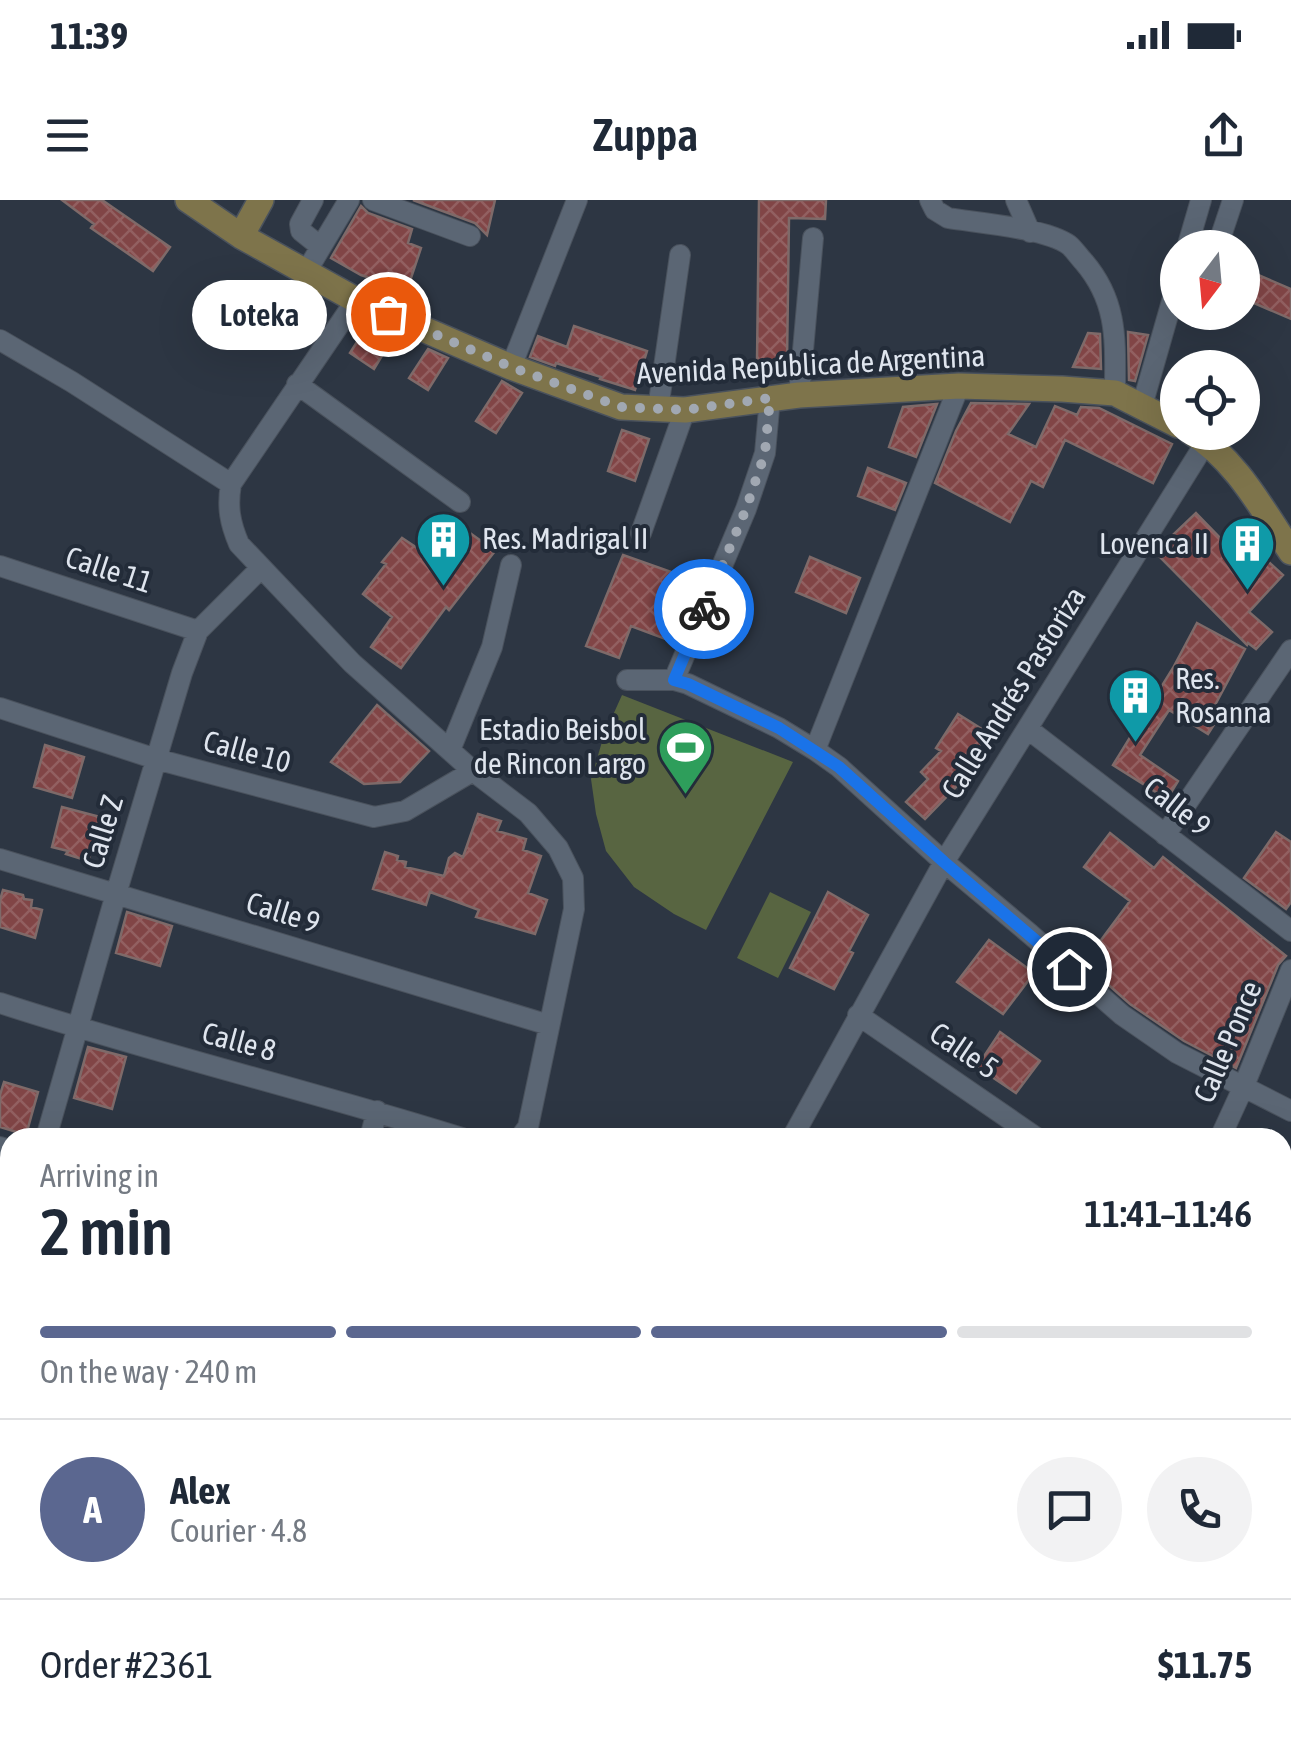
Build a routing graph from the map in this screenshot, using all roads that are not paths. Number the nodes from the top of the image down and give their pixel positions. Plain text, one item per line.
1 (188, 200) edge
2 (262, 200) edge
3 (313, 200) edge
4 (350, 200) edge
5 (373, 200) edge
6 (577, 200) edge
7 (930, 200) edge
8 (1016, 200) edge
9 (1200, 200) edge
10 (1233, 200) edge
11 (1192, 230) edge
12 (1224, 230) edge
13 (1030, 232) junction
14 (241, 236) junction
15 (470, 236) dead end
16 (812, 238) dead end
17 (322, 246) junction
18 (680, 255) dead end
19 (306, 272) junction
20 (356, 300) junction
21 (1164, 330) edge
22 (0, 340) edge
23 (511, 367) junction
24 (297, 384) junction
25 (960, 386) junction
26 (1115, 393) junction
27 (799, 395) junction
28 (770, 398) junction
29 (1142, 406) junction
30 (658, 409) junction
31 (685, 410) junction
32 (1160, 416) edge
33 (1190, 450) edge
34 (1212, 450) edge
35 (231, 484) junction
36 (460, 502) dead end
37 (642, 532) dead end
38 (1291, 552) edge
39 (511, 565) dead end
40 (0, 566) edge
41 (261, 568) junction
42 (198, 631) junction
43 (1291, 650) edge
44 (626, 680) dead end
45 (674, 680) junction
46 (0, 708) edge
47 (1028, 729) junction
48 (450, 750) junction
49 (815, 750) junction
50 (156, 759) junction
51 (473, 771) junction
52 (1165, 835) junction
53 (0, 859) edge
54 (944, 862) junction
55 (116, 894) junction
56 (1291, 931) edge
57 (1291, 970) edge
58 (0, 1003) edge
59 (858, 1015) junction
60 (549, 1025) junction
61 (78, 1028) junction
62 (1243, 1088) junction
63 (377, 1111) junction
64 (1291, 1111) edge
65 (49, 1128) edge
66 (373, 1128) edge
67 (431, 1128) edge
68 (527, 1128) edge
69 (797, 1128) edge
70 (1022, 1128) edge
71 (1225, 1128) edge

1 - 14 main road, Avenida República de Argentina
2 - 14 main road
3 - 17 street
4 - 17 street
5 - 15 street
6 - 23 street
7 - 13 street
8 - 13 street
9 - 11 street
10 - 12 street
13 - 26 street
14 - 19 main road, Avenida República de Argentina
16 - 27 street
17 - 19 street
18 - 30 street
19 - 20 main road, Avenida República de Argentina
20 - 23 main road, Avenida República de Argentina
20 - 24 street
21 - 29 street
22 - 35 street
23 - 30 main road, Avenida República de Argentina
24 - 35 street
24 - 36 street
25 - 26 main road, Avenida República de Argentina
25 - 27 main road, Avenida República de Argentina
25 - 49 street
26 - 29 main road, Avenida República de Argentina
27 - 28 main road, Avenida República de Argentina
28 - 31 main road, Avenida República de Argentina
28 - 45 street
29 - 32 main road, Avenida República de Argentina
30 - 31 main road, Avenida República de Argentina
31 - 37 street
33 - 47 street, Calle Andrés Pastoriza
34 - 38 main road
35 - 41 street
39 - 48 street
40 - 42 street, Calle 11
41 - 42 street, Calle Z
41 - 48 street
42 - 50 street, Calle Z
43 - 52 street
44 - 45 street
45 - 49 street
46 - 50 street, Calle 10
47 - 52 street, Calle 9
47 - 54 street, Calle Andrés Pastoriza
48 - 51 street
49 - 54 street
50 - 51 street, Calle 10
50 - 55 street, Calle Z
51 - 60 street
52 - 56 street, Calle 9
53 - 55 street, Calle 9
54 - 59 street, Calle Andrés Pastoriza
54 - 62 street
55 - 60 street, Calle 9
55 - 61 street, Calle Z
57 - 62 street, Calle Ponce
58 - 61 street, Calle 8
59 - 69 street, Calle Andrés Pastoriza
59 - 70 street, Calle 5
60 - 68 street
61 - 63 street, Calle 8
61 - 65 street, Calle Z
62 - 64 street
62 - 71 street, Calle Ponce
63 - 66 street
63 - 67 street, Calle 8

